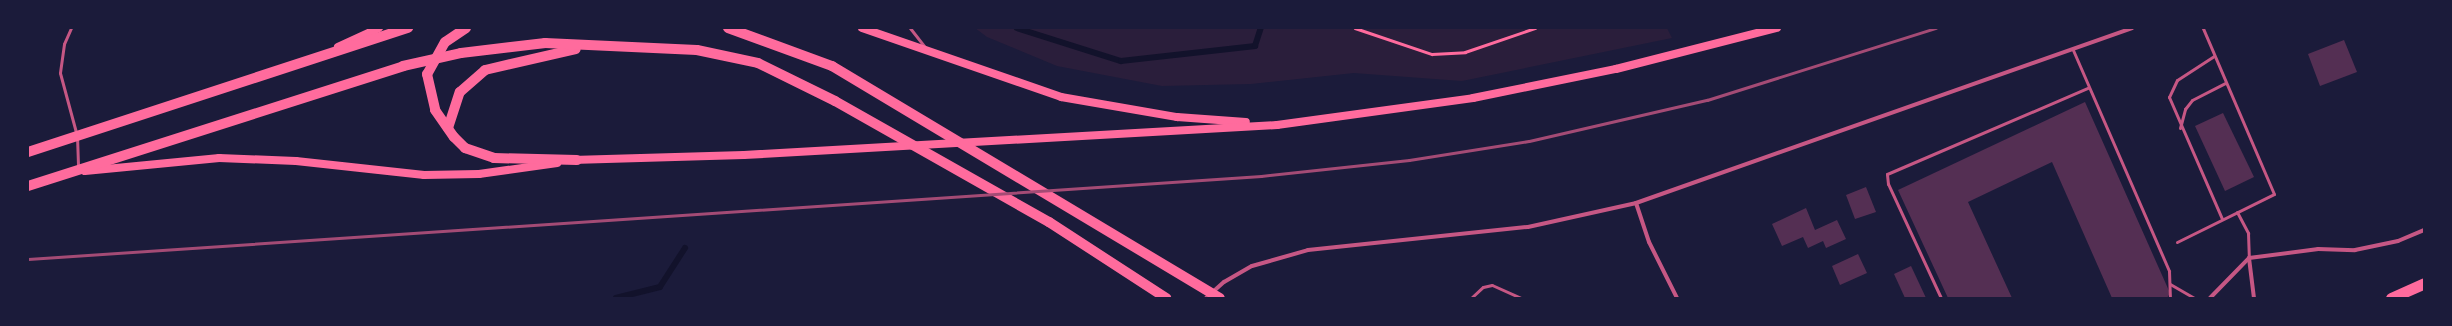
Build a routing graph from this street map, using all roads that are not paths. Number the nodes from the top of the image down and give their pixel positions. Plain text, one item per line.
1 (71, 28) edge
2 (379, 28) edge
3 (408, 28) edge
4 (466, 28) edge
5 (728, 28) edge
6 (862, 28) edge
7 (910, 28) edge
8 (1776, 28) edge
9 (2132, 28) edge
10 (2203, 28) edge
11 (602, 45) junction
12 (2073, 50) junction
13 (930, 52) junction
14 (2214, 56) junction
15 (433, 60) junction
16 (296, 66) junction
17 (2225, 83) junction
18 (2088, 88) junction
19 (1277, 125) junction
20 (448, 128) junction
21 (2180, 128) junction
22 (76, 136) junction
23 (28, 152) edge
24 (577, 160) junction
25 (78, 172) junction
26 (28, 186) edge
27 (1636, 203) junction
28 (2237, 212) junction
29 (2222, 219) junction
30 (2424, 230) edge
31 (2177, 242) dead end
32 (2249, 258) junction
33 (2424, 283) edge
34 (2170, 284) junction
35 (1166, 298) edge
36 (1206, 298) edge
37 (1220, 298) edge
38 (1471, 298) edge
39 (1521, 298) edge
40 (1677, 298) edge
41 (1941, 298) edge
42 (2170, 298) edge
43 (2194, 298) edge
44 (2210, 298) edge
45 (2254, 298) edge
46 (2391, 298) edge

1 - 22 lane
2 - 16 main road
3 - 16 main road
4 - 15 main road
5 - 37 main road
6 - 13 main road
7 - 13 lane
8 - 19 main road
9 - 12 street
10 - 14 lane
11 - 15 main road
11 - 20 main road
11 - 35 main road
12 - 18 lane
12 - 27 street
13 - 19 main road
14 - 17 lane
14 - 21 lane
15 - 20 main road
15 - 25 main road
16 - 22 main road
17 - 21 lane
17 - 28 lane
18 - 34 lane
18 - 41 lane
19 - 24 main road
20 - 24 main road
21 - 29 lane
22 - 23 main road
22 - 25 lane
24 - 25 main road
25 - 26 main road
27 - 36 street
27 - 40 street
28 - 29 lane
28 - 32 lane
29 - 31 lane
30 - 32 street
32 - 44 street
32 - 45 street
33 - 46 highway
34 - 42 lane
34 - 43 lane
38 - 39 lane

